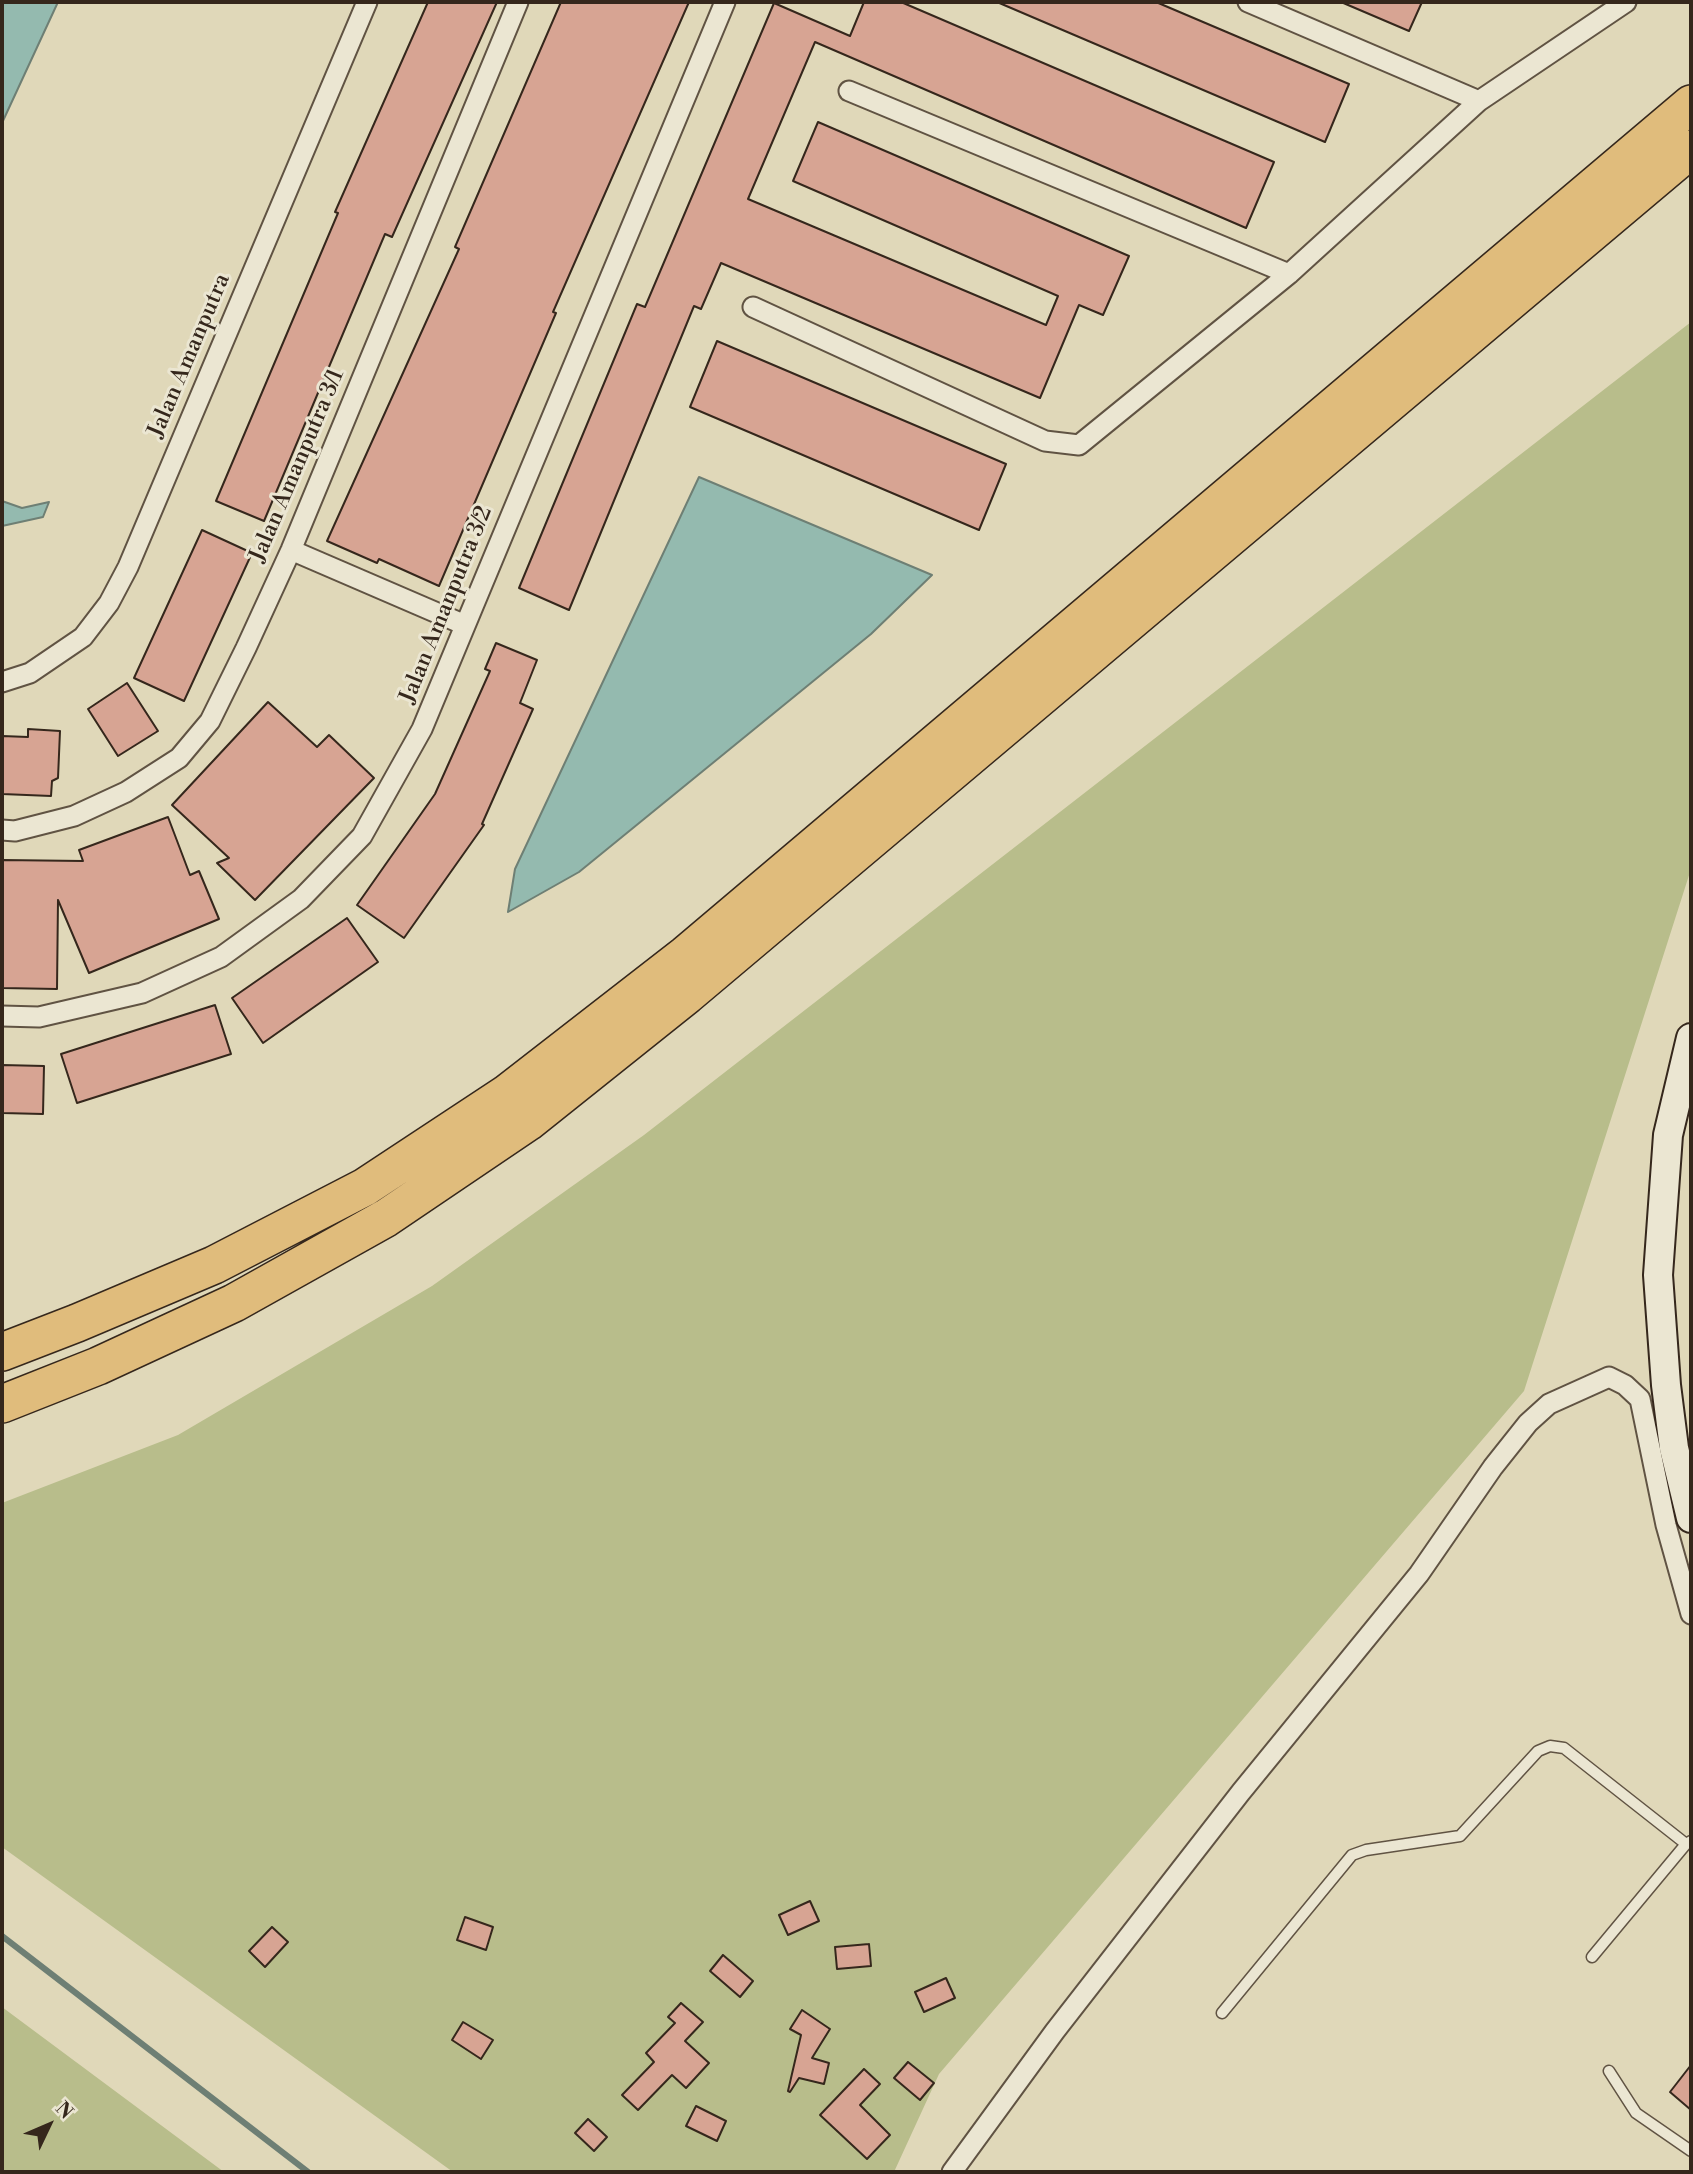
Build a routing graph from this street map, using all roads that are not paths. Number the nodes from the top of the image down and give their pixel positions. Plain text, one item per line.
1 (367, 2) edge
2 (517, 2) edge
3 (725, 2) edge
4 (1248, 2) edge
5 (1626, 2) edge
6 (849, 91) dead end
7 (1479, 101) junction
8 (1691, 104) edge
9 (1691, 149) edge
10 (1289, 274) junction
11 (753, 307) dead end
12 (291, 550) junction
13 (465, 625) junction
14 (2, 682) edge
15 (2, 830) edge
16 (2, 1016) edge
17 (1691, 1038) edge
18 (2, 1352) edge
19 (2, 1404) edge
20 (1691, 1518) edge
21 (1691, 1614) edge
22 (1688, 1842) edge
23 (1592, 1957) dead end
24 (1222, 2013) dead end
25 (1609, 2071) dead end
26 (1691, 2151) edge
27 (952, 2172) edge

1 - 14 street, Jalan Amanputra
2 - 12 street, Jalan Amanputra 3/1
3 - 13 street, Jalan Amanputra 3/2
4 - 7 street
5 - 7 street
6 - 10 street
7 - 10 street
8 - 18 highway
9 - 19 highway
10 - 11 street
12 - 13 street
12 - 15 street, Jalan Amanputra 3/1
13 - 16 street, Jalan Amanputra 3/2
17 - 20 main road
21 - 27 street
22 - 23 lane
22 - 24 lane
25 - 26 lane

